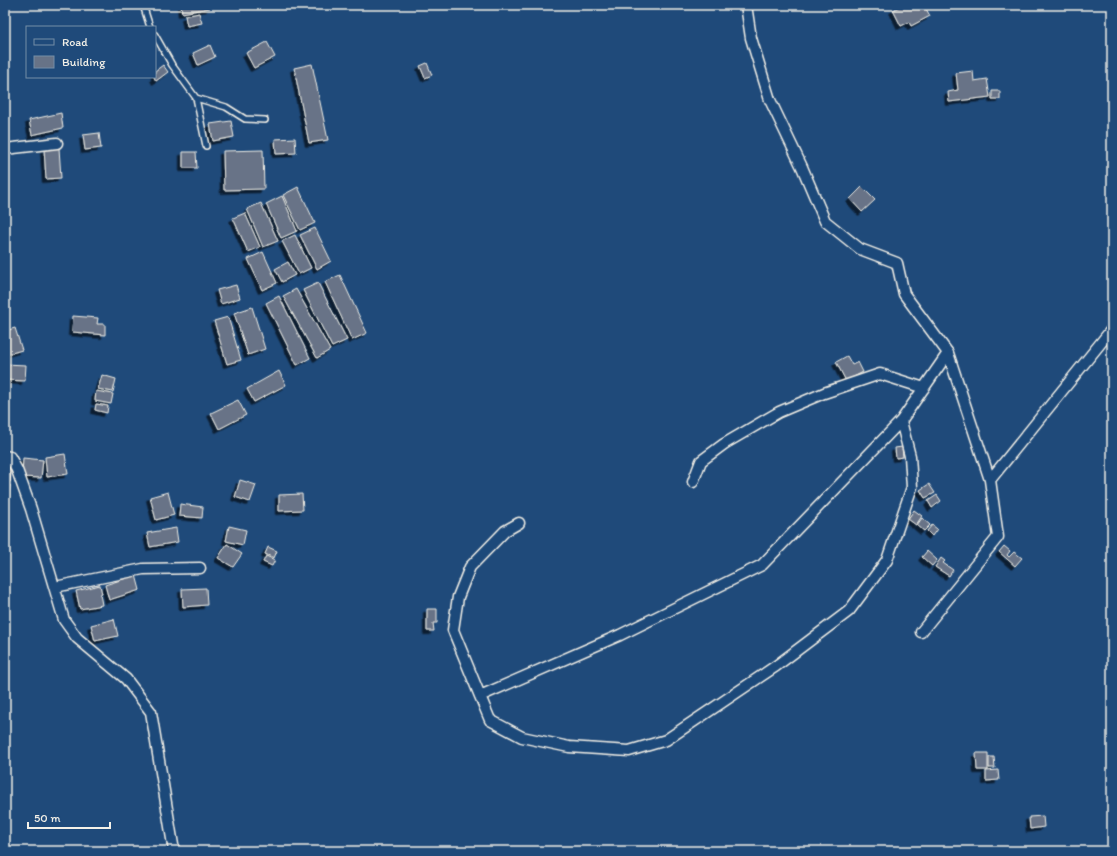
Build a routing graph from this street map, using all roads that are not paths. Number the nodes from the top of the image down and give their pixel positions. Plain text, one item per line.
1 (143, 5) edge
2 (746, 5) edge
3 (150, 26) edge
4 (156, 38) edge
5 (196, 98) junction
6 (265, 120) dead end
7 (57, 143) dead end
8 (206, 146) dead end
9 (5, 148) edge
10 (1112, 329) edge
11 (948, 353) junction
12 (924, 388) junction
13 (901, 421) junction
14 (5, 456) edge
15 (990, 480) junction
16 (693, 482) dead end
17 (519, 523) dead end
18 (200, 568) dead end
19 (55, 587) junction
20 (921, 632) dead end
21 (480, 696) junction
22 (174, 851) edge

1 - 3 lane
2 - 11 street
4 - 5 lane
5 - 6 lane
5 - 8 lane
7 - 9 street
10 - 15 street
11 - 12 street
11 - 15 street
12 - 13 street
12 - 16 street
13 - 21 street
13 - 21 street
14 - 19 street
15 - 20 street
17 - 21 street
18 - 19 street
19 - 22 street

